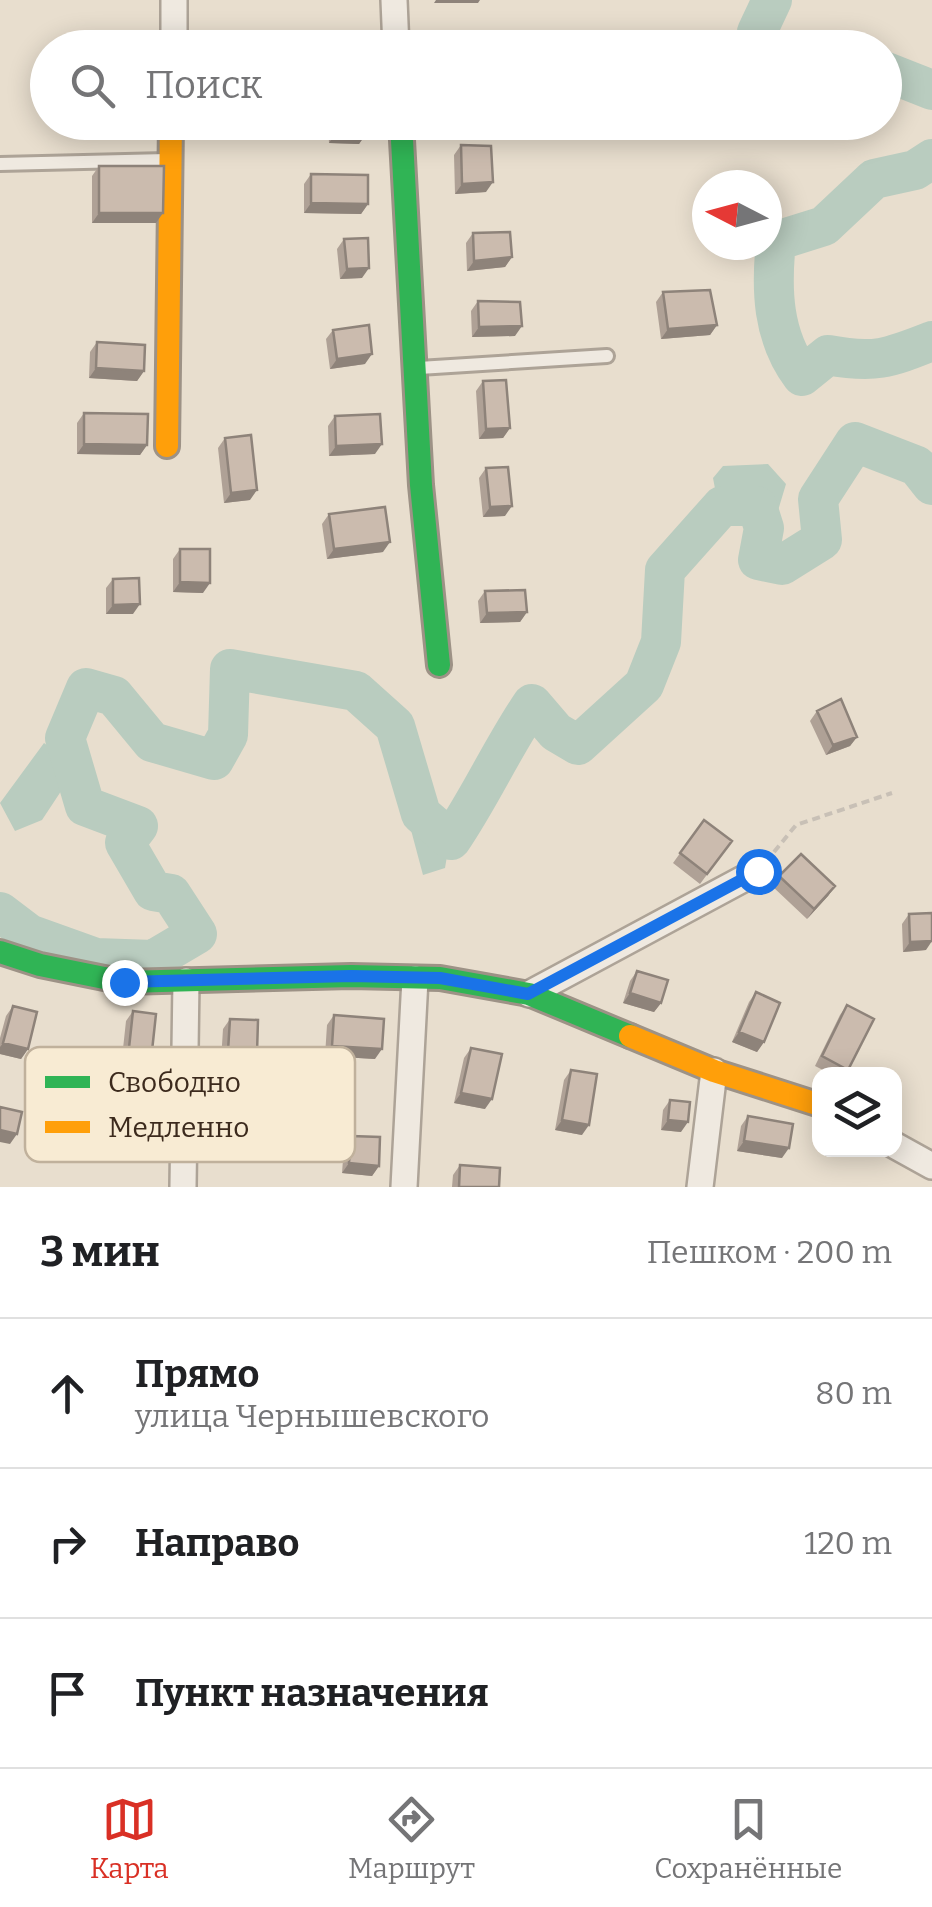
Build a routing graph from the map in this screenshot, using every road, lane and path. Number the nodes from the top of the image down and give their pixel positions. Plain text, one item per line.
1 (174, 0) edge
2 (394, 0) edge
3 (174, 30) edge
4 (395, 30) edge
5 (171, 140) edge
6 (402, 140) edge
7 (170, 160) junction
8 (0, 164) edge
9 (607, 356) dead end
10 (416, 368) junction
11 (166, 446) dead end
12 (439, 664) dead end
13 (892, 792) dead end
14 (758, 871) joint
15 (0, 952) edge
16 (415, 979) junction
17 (186, 982) junction
18 (528, 994) junction
19 (185, 1047) edge
20 (714, 1071) junction
21 (812, 1102) edge
22 (902, 1149) edge
23 (183, 1162) edge
24 (932, 1166) edge
25 (183, 1187) edge
26 (404, 1187) edge
27 (700, 1187) edge

1 - 3 street
2 - 4 street
5 - 7 street
6 - 10 street
7 - 8 lane
7 - 11 street
9 - 10 lane
10 - 12 street
13 - 14 path
14 - 18 street
15 - 17 street
16 - 17 street
16 - 18 street
16 - 26 street
17 - 19 street
18 - 20 street
20 - 21 street
20 - 27 street
22 - 24 street
23 - 25 street

